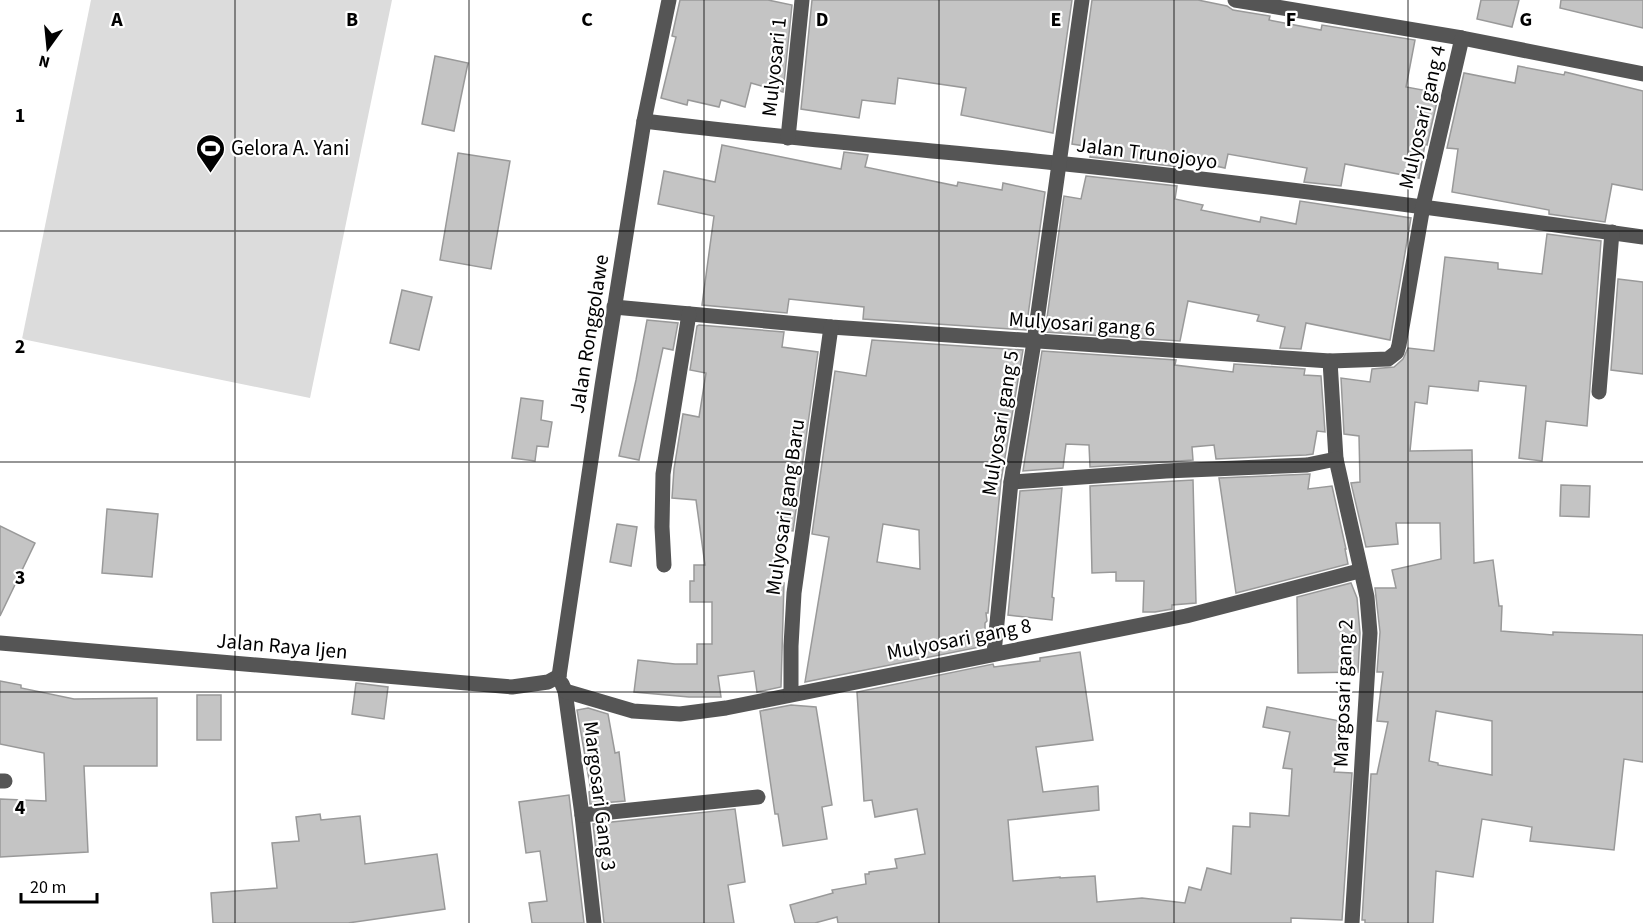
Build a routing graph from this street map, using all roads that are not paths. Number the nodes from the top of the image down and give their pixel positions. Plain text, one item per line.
1 (669, 0) edge
2 (802, 0) edge
3 (1082, 0) edge
4 (1235, 0) edge
5 (1462, 38) junction
6 (1643, 74) edge
7 (644, 121) junction
8 (788, 138) junction
9 (1058, 164) junction
10 (1423, 206) junction
11 (1612, 232) junction
12 (1643, 237) edge
13 (614, 307) junction
14 (689, 314) junction
15 (831, 327) junction
16 (1034, 342) junction
17 (1330, 361) junction
18 (1599, 392) dead end
19 (1336, 459) junction
20 (1011, 483) junction
21 (664, 565) dead end
22 (1359, 571) junction
23 (0, 643) edge
24 (994, 653) junction
25 (559, 676) junction
26 (565, 691) junction
27 (791, 694) junction
28 (758, 797) dead end
29 (582, 814) junction
30 (594, 923) edge
31 (1352, 923) edge

1 - 7 street, Jalan Ronggolawe
2 - 8 street, Mulyosari 1
3 - 9 street
4 - 5 street
5 - 6 street
5 - 10 street, Mulyosari gang 4
7 - 8 street, Jalan Trunojoyo
7 - 13 street, Jalan Ronggolawe
8 - 9 street, Jalan Trunojoyo
9 - 10 street, Jalan Trunojoyo
9 - 16 street, Mulyosari gang 5
10 - 11 street, Jalan Trunojoyo
10 - 17 street, Mulyosari gang 6
11 - 12 street, Jalan Trunojoyo
11 - 18 street
13 - 14 street, Mulyosari gang 6
13 - 25 street, Jalan Ronggolawe
14 - 15 street, Mulyosari gang 6
14 - 21 street
15 - 16 street, Mulyosari gang 6
15 - 27 street, Mulyosari gang Baru
16 - 17 street, Mulyosari gang 6
16 - 20 street, Mulyosari gang 5
17 - 19 street, Margosari gang 2
19 - 20 street
19 - 22 street, Margosari gang 2
20 - 24 street, Mulyosari gang 5
22 - 24 street, Mulyosari gang 8
22 - 31 street, Margosari gang 2
23 - 25 street, Jalan Raya Ijen
24 - 27 street, Mulyosari gang 8
25 - 26 street, Margosari Gang 3
26 - 27 street, Mulyosari gang 8
26 - 29 street, Margosari Gang 3
28 - 29 street
29 - 30 street, Margosari Gang 3

